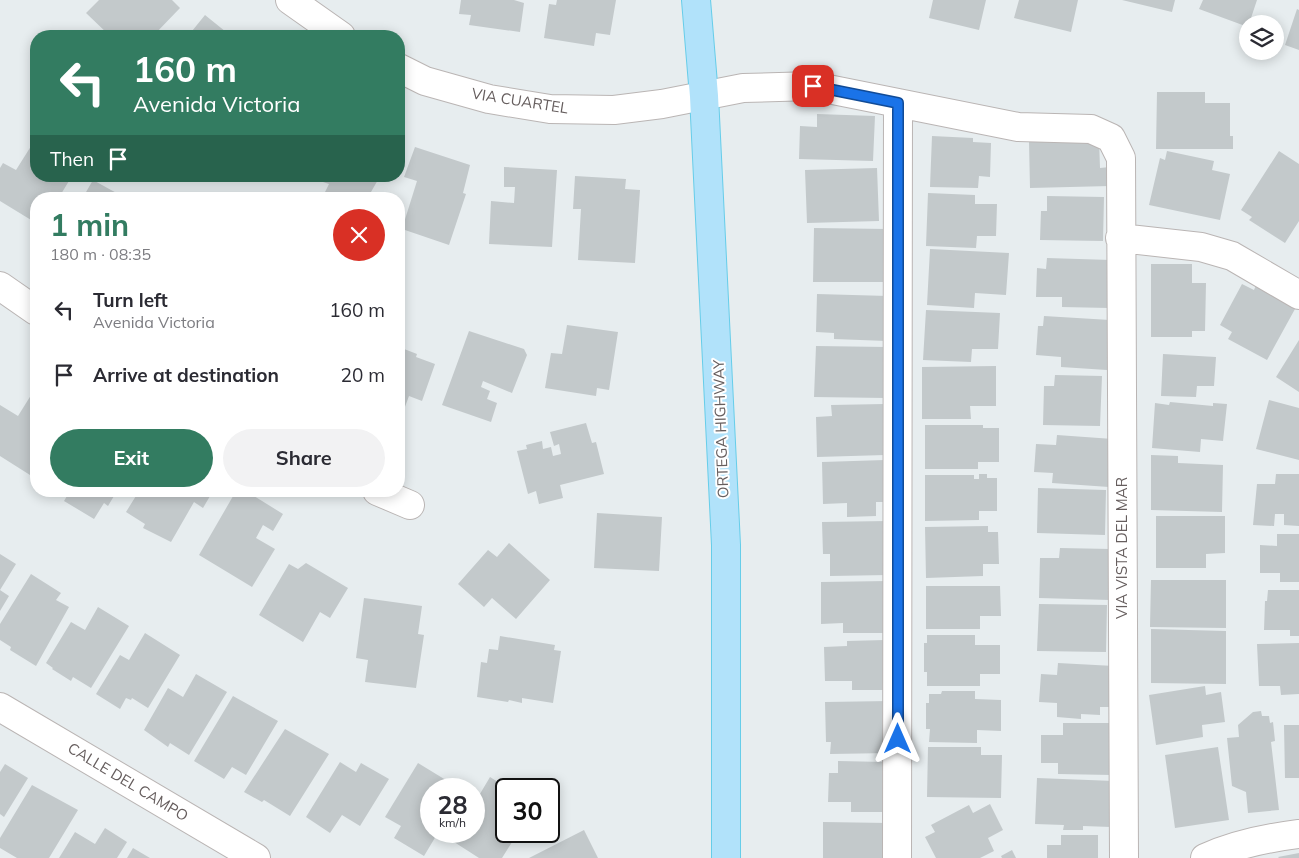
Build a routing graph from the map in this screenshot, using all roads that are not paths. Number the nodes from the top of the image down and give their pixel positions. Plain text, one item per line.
1 (290, 0) edge
2 (696, 0) edge
3 (332, 30) edge
4 (405, 71) edge
5 (704, 96) junction
6 (898, 103) junction
7 (1120, 238) junction
8 (0, 286) edge
9 (1299, 295) edge
10 (30, 307) edge
11 (391, 497) edge
12 (410, 505) dead end
13 (0, 707) edge
14 (1299, 834) edge
15 (256, 858) edge
16 (726, 858) edge
17 (897, 858) edge
18 (1124, 858) edge
19 (1205, 858) edge

1 - 3 street
2 - 5 main road, ORTEGA HIGHWAY
4 - 5 street, VIA CUARTEL
5 - 6 street, VIA CUARTEL
5 - 16 main road, ORTEGA HIGHWAY
6 - 7 street, VIA VISTA DEL MAR
6 - 17 street
7 - 9 street
7 - 18 street, VIA VISTA DEL MAR
8 - 10 street
11 - 12 street
13 - 15 street, CALLE DEL CAMPO
14 - 19 street

